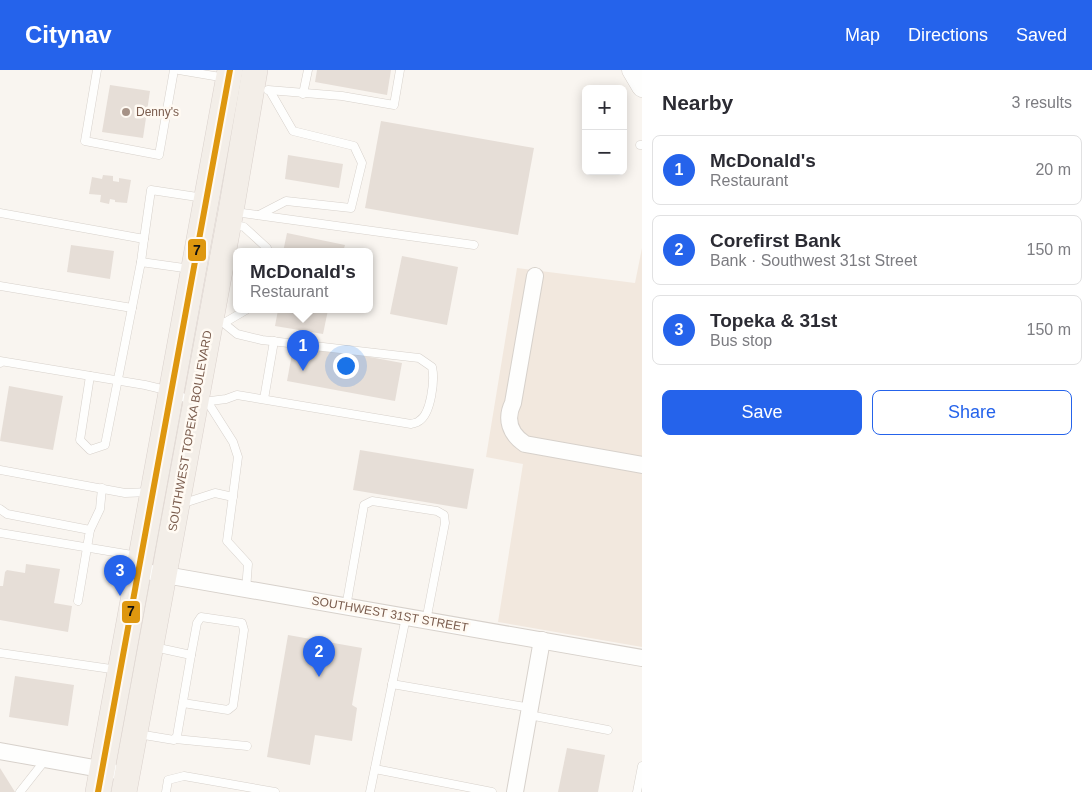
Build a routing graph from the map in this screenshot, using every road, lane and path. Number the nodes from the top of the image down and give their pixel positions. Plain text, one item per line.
1 (97, 70) edge
2 (174, 70) edge
3 (179, 70) edge
4 (308, 70) edge
5 (400, 70) edge
6 (632, 70) edge
7 (229, 74) edge
8 (259, 81) edge
9 (642, 87) edge
10 (303, 94) junction
11 (205, 202) junction
12 (0, 213) edge
13 (259, 215) junction
14 (230, 217) junction
15 (144, 239) junction
16 (474, 245) dead end
17 (267, 248) edge
18 (141, 262) junction
19 (192, 270) junction
20 (535, 276) dead end
21 (0, 286) edge
22 (132, 308) junction
23 (236, 313) edge
24 (218, 318) junction
25 (274, 342) junction
26 (0, 361) edge
27 (90, 376) junction
28 (117, 381) junction
29 (170, 391) junction
30 (264, 399) junction
31 (201, 402) junction
32 (642, 465) edge
33 (0, 470) edge
34 (102, 488) junction
35 (152, 492) junction
36 (233, 497) junction
37 (176, 506) junction
38 (4, 512) edge
39 (90, 530) junction
40 (0, 533) edge
41 (88, 547) junction
42 (139, 562) junction
43 (164, 575) junction
44 (246, 590) junction
45 (78, 601) dead end
46 (346, 607) junction
47 (406, 617) junction
48 (426, 621) junction
49 (542, 640) junction
50 (150, 647) junction
51 (0, 653) edge
52 (191, 654) junction
53 (642, 658) edge
54 (120, 670) junction
55 (392, 684) junction
56 (184, 703) junction
57 (530, 711) junction
58 (608, 730) dead end
59 (122, 731) junction
60 (175, 739) junction
61 (248, 746) dead end
62 (0, 751) edge
63 (46, 759) junction
64 (642, 766) edge
65 (375, 769) junction
66 (100, 780) edge
67 (126, 783) edge
68 (20, 792) edge
69 (166, 792) edge
70 (275, 792) edge
71 (370, 792) edge
72 (492, 792) edge
73 (515, 792) edge
74 (637, 792) edge

1 - 2 lane
3 - 7 lane
4 - 10 lane
5 - 10 lane
6 - 9 street
7 - 8 main road
7 - 11 main road, SOUTHWEST TOPEKA BOULEVARD
8 - 10 lane
8 - 13 lane
8 - 14 main road, SOUTHWEST TOPEKA BOULEVARD
11 - 14 main road
11 - 15 lane
11 - 19 main road, SOUTHWEST TOPEKA BOULEVARD
12 - 15 lane
13 - 14 lane
13 - 16 lane
14 - 17 lane
14 - 24 main road, SOUTHWEST TOPEKA BOULEVARD
15 - 18 lane
18 - 19 lane
18 - 22 lane
19 - 29 main road, SOUTHWEST TOPEKA BOULEVARD
20 - 32 street
21 - 22 lane
22 - 28 lane
23 - 24 lane
24 - 25 lane
24 - 31 main road, SOUTHWEST TOPEKA BOULEVARD
25 - 30 lane
25 - 30 lane
26 - 27 lane
27 - 28 lane
27 - 28 lane
28 - 29 lane
29 - 31 lane
29 - 35 main road, SOUTHWEST TOPEKA BOULEVARD
30 - 31 lane
31 - 36 lane
31 - 37 main road, SOUTHWEST TOPEKA BOULEVARD
33 - 34 lane
34 - 35 lane
34 - 39 lane
35 - 42 main road, SOUTHWEST TOPEKA BOULEVARD
36 - 37 lane
36 - 44 lane
37 - 43 main road, SOUTHWEST TOPEKA BOULEVARD
38 - 39 lane
39 - 41 lane
40 - 41 lane
41 - 42 lane
41 - 45 lane
42 - 43 street, SOUTHWEST 31ST STREET
42 - 54 main road, SOUTHWEST TOPEKA BOULEVARD
43 - 44 street, SOUTHWEST 31ST STREET
43 - 50 main road, SOUTHWEST TOPEKA BOULEVARD
44 - 46 street, SOUTHWEST 31ST STREET
46 - 47 street, SOUTHWEST 31ST STREET
46 - 48 lane
47 - 48 street, SOUTHWEST 31ST STREET
47 - 55 lane
48 - 49 street, SOUTHWEST 31ST STREET
49 - 53 street, SOUTHWEST 31ST STREET
49 - 57 street
50 - 52 lane
50 - 59 main road, SOUTHWEST TOPEKA BOULEVARD
51 - 54 lane
52 - 56 lane
52 - 56 lane
54 - 59 main road, SOUTHWEST TOPEKA BOULEVARD
55 - 57 lane
55 - 65 lane
56 - 60 lane
57 - 58 lane
57 - 73 street
59 - 60 lane
59 - 66 main road, SOUTHWEST TOPEKA BOULEVARD
59 - 67 main road, SOUTHWEST TOPEKA BOULEVARD
60 - 61 lane
62 - 63 street
63 - 66 street
63 - 68 lane
64 - 74 lane
65 - 71 lane
65 - 72 lane
66 - 67 street
69 - 70 lane

